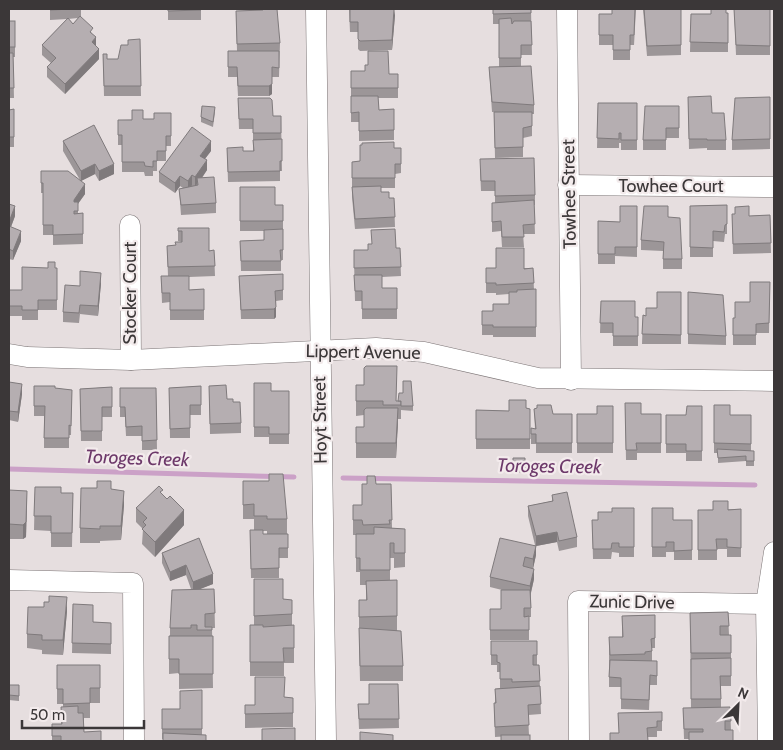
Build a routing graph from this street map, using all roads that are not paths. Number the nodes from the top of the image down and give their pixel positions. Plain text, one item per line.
1 (316, 9) edge
2 (568, 9) edge
3 (568, 185) junction
4 (774, 187) edge
5 (130, 225) dead end
6 (319, 350) junction
7 (9, 354) edge
8 (130, 360) junction
9 (571, 380) junction
10 (774, 380) edge
11 (774, 552) edge
12 (9, 580) edge
13 (766, 604) junction
14 (134, 741) edge
15 (326, 741) edge
16 (579, 741) edge
17 (768, 741) edge

1 - 6 street, Hoyt Street
2 - 3 street, Towhee Street
3 - 4 street, Towhee Court
3 - 9 street, Towhee Street
5 - 8 street, Stocker Court
6 - 8 street, Lippert Avenue
6 - 9 street, Lippert Avenue
6 - 15 street, Hoyt Street
7 - 8 street, Lippert Avenue
9 - 10 street, Lippert Avenue
11 - 13 street
12 - 14 street
13 - 16 street, Zunic Drive
13 - 17 street

